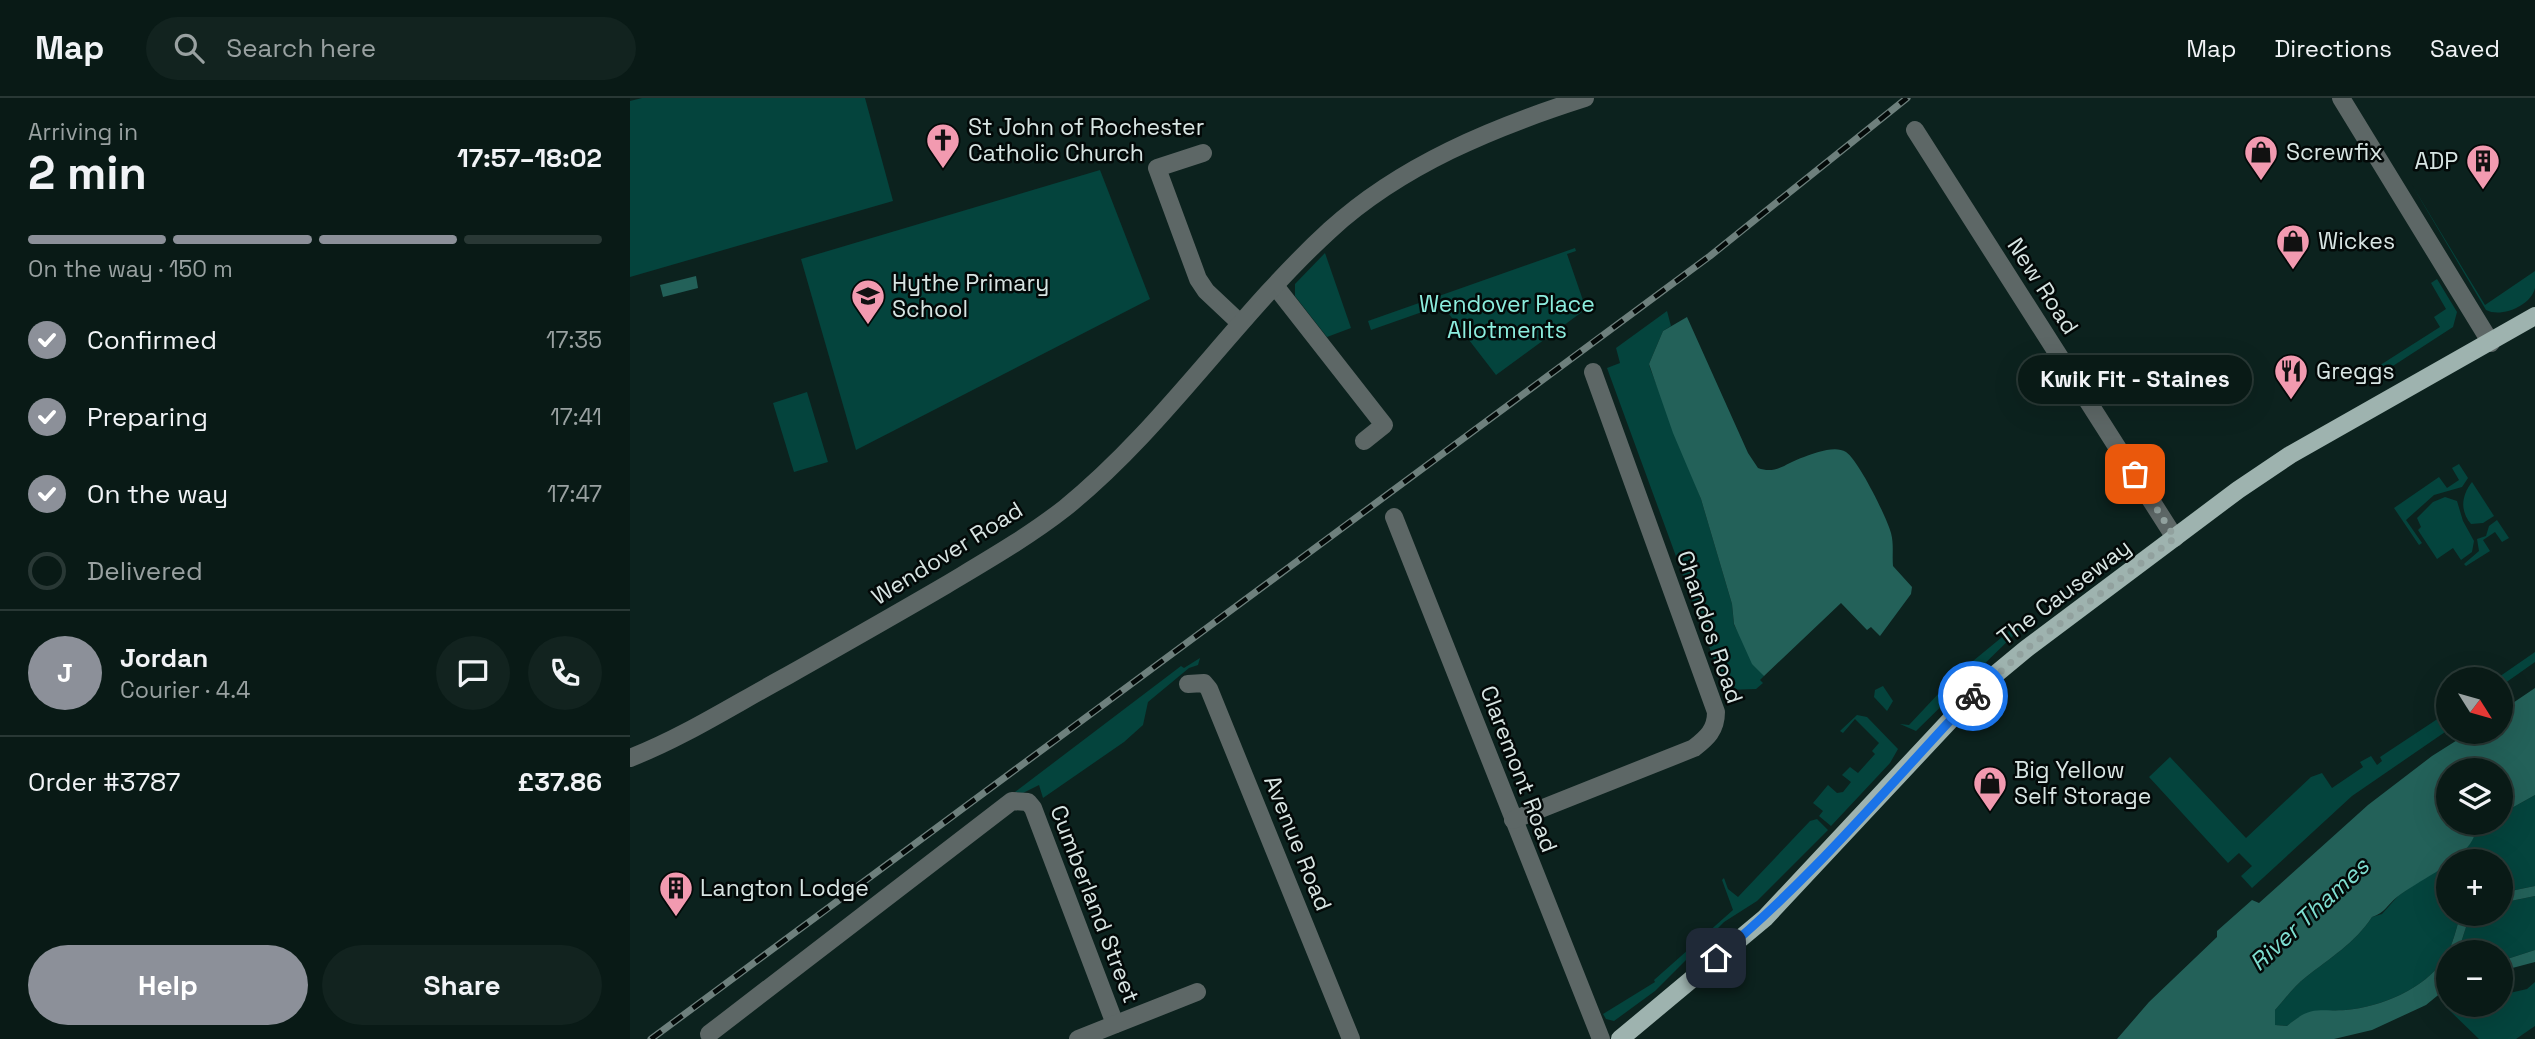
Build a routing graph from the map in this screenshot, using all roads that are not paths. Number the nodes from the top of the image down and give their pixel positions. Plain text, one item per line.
1 (1585, 98) edge
2 (2341, 98) edge
3 (1915, 130) dead end
4 (1203, 153) dead end
5 (1276, 287) junction
6 (2535, 316) edge
7 (1240, 323) junction
8 (2491, 344) junction
9 (1593, 372) dead end
10 (1364, 441) dead end
11 (1394, 517) dead end
12 (2175, 538) junction
13 (1188, 684) dead end
14 (630, 758) edge
15 (1513, 820) junction
16 (1197, 992) dead end
17 (1115, 1024) junction
18 (709, 1034) dead end
19 (1078, 1039) edge
20 (1351, 1039) edge
21 (1601, 1039) edge
22 (1620, 1039) edge

1 - 5 street, Wendover Road
2 - 8 street
3 - 12 street, New Road
4 - 7 street
5 - 7 street, Wendover Road
5 - 10 street
6 - 8 main road, The Causeway
7 - 14 street, Wendover Road
8 - 12 main road, The Causeway
9 - 15 street, Chandos Road
11 - 15 street, Claremont Road
12 - 22 main road, The Causeway
13 - 20 street, Avenue Road
15 - 21 street, Claremont Road
16 - 17 street
17 - 18 street, Cumberland Street
17 - 19 street

